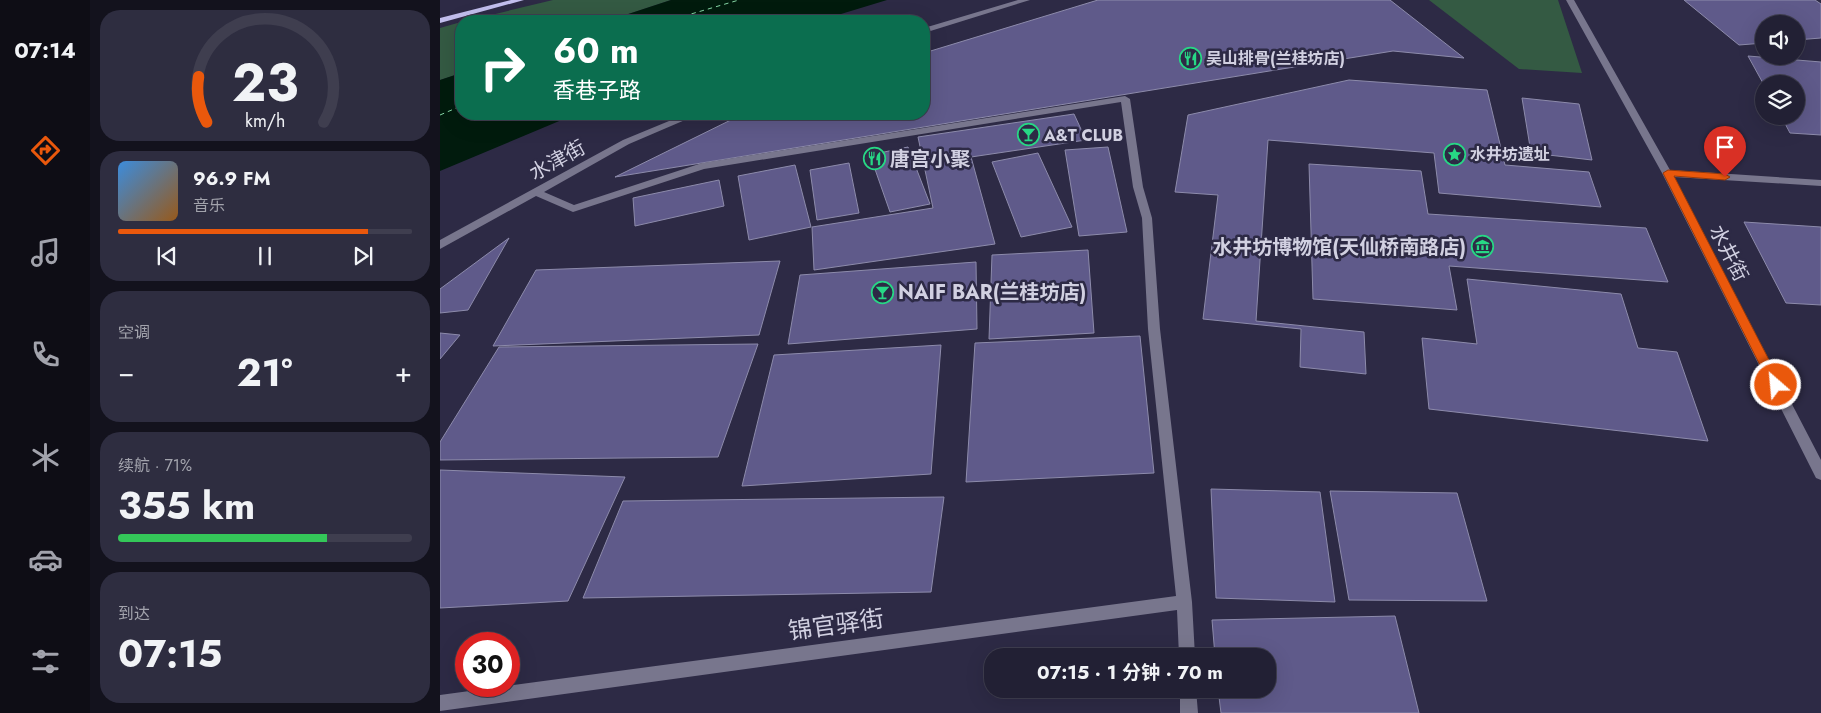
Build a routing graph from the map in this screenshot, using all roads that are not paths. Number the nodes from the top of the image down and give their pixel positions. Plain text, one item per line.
1 (520, 0) edge
2 (1026, 0) edge
3 (1570, 0) edge
4 (463, 15) edge
5 (455, 17) edge
6 (440, 21) edge
7 (930, 29) edge
8 (679, 120) edge
9 (1668, 173) junction
10 (1821, 183) edge
11 (536, 192) junction
12 (440, 245) edge
13 (1821, 474) edge
14 (1184, 602) junction
15 (1187, 648) edge
16 (1188, 698) edge
17 (440, 703) edge
18 (1189, 713) edge

1 - 4 main road
2 - 7 street
3 - 9 street, 水井街
5 - 6 main road
8 - 11 street, 水津街
9 - 10 street
9 - 13 street, 水井街
11 - 12 street, 水津街
11 - 14 street
14 - 15 street
14 - 17 street, 锦官驿街
16 - 18 street

